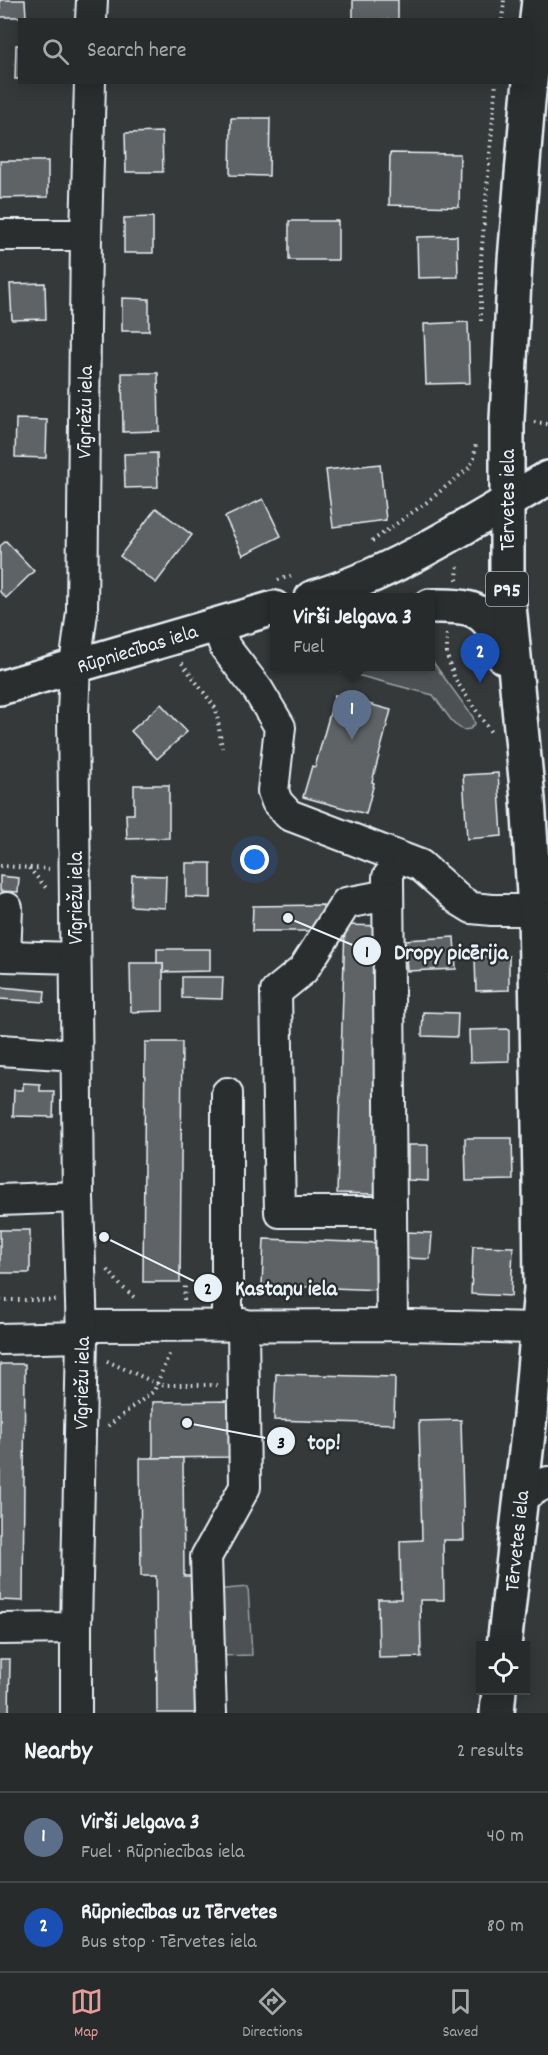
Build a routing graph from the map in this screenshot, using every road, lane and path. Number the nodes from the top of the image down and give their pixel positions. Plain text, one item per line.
1 (92, 0) edge
2 (504, 0) edge
3 (539, 0) edge
4 (91, 18) edge
5 (502, 18) edge
6 (530, 83) edge
7 (90, 84) edge
8 (530, 84) edge
9 (0, 235) edge
10 (86, 235) junction
11 (540, 422) dead end
12 (548, 424) edge
13 (477, 438) dead end
14 (548, 478) edge
15 (507, 501) junction
16 (367, 545) dead end
17 (304, 586) edge
18 (278, 593) edge
19 (270, 596) edge
20 (435, 606) edge
21 (216, 624) junction
22 (180, 660) dead end
23 (75, 666) junction
24 (515, 676) junction
25 (0, 688) edge
26 (222, 748) dead end
27 (388, 853) junction
28 (0, 866) edge
29 (29, 868) junction
30 (56, 870) dead end
31 (49, 891) dead end
32 (388, 895) junction
33 (7, 908) dead end
34 (535, 910) junction
35 (75, 958) junction
36 (0, 1050) edge
37 (76, 1055) junction
38 (227, 1093) dead end
39 (544, 1181) edge
40 (78, 1197) junction
41 (0, 1200) edge
42 (391, 1212) junction
43 (105, 1267) dead end
44 (0, 1300) edge
45 (82, 1321) junction
46 (235, 1324) junction
47 (393, 1325) junction
48 (537, 1329) junction
49 (167, 1338) junction
50 (0, 1340) edge
51 (107, 1360) dead end
52 (158, 1384) junction
53 (244, 1386) junction
54 (539, 1421) edge
55 (105, 1428) dead end
56 (534, 1489) edge
57 (76, 1628) junction
58 (0, 1629) edge
59 (505, 1641) edge
60 (499, 1695) edge
61 (76, 1713) edge
62 (211, 1713) edge
63 (497, 1713) edge

1 - 4 street
2 - 5 path
3 - 6 main road, Tērvetes iela
7 - 10 street, Vīgriežu iela
8 - 15 main road, Tērvetes iela
9 - 10 street
10 - 23 street, Vīgriežu iela
11 - 12 path
13 - 16 path
14 - 15 main road
15 - 17 main road
15 - 24 main road, Tērvetes iela / P95
17 - 18 path
19 - 21 main road, Rūpniecības iela
20 - 24 main road
21 - 23 main road, Rūpniecības iela
21 - 27 street
22 - 26 path
23 - 25 main road, Rūpniecības iela
23 - 35 street, Vīgriežu iela
24 - 34 main road, Tērvetes iela / P95
27 - 32 street
27 - 34 street
28 - 29 path
29 - 30 path
29 - 31 path
32 - 42 street
32 - 42 street
33 - 35 street
34 - 39 main road, Tērvetes iela / P95
35 - 37 street, Vīgriežu iela
36 - 37 street
37 - 40 street, Vīgriežu iela
38 - 46 street
39 - 48 main road, Tērvetes iela / P95
40 - 41 street
40 - 45 street, Vīgriežu iela
42 - 47 street
43 - 49 path
44 - 45 path
45 - 49 street
45 - 50 street
45 - 57 street, Vīgriežu iela
46 - 47 street
46 - 49 street
46 - 53 street
47 - 48 street
48 - 54 main road, Tērvetes iela / P95
49 - 52 path
51 - 52 path
52 - 53 path
52 - 55 path
53 - 62 street
54 - 56 main road, Tērvetes iela / P95
56 - 59 main road, Tērvetes iela / P95
57 - 58 street
57 - 61 street, Vīgriežu iela
60 - 63 main road

